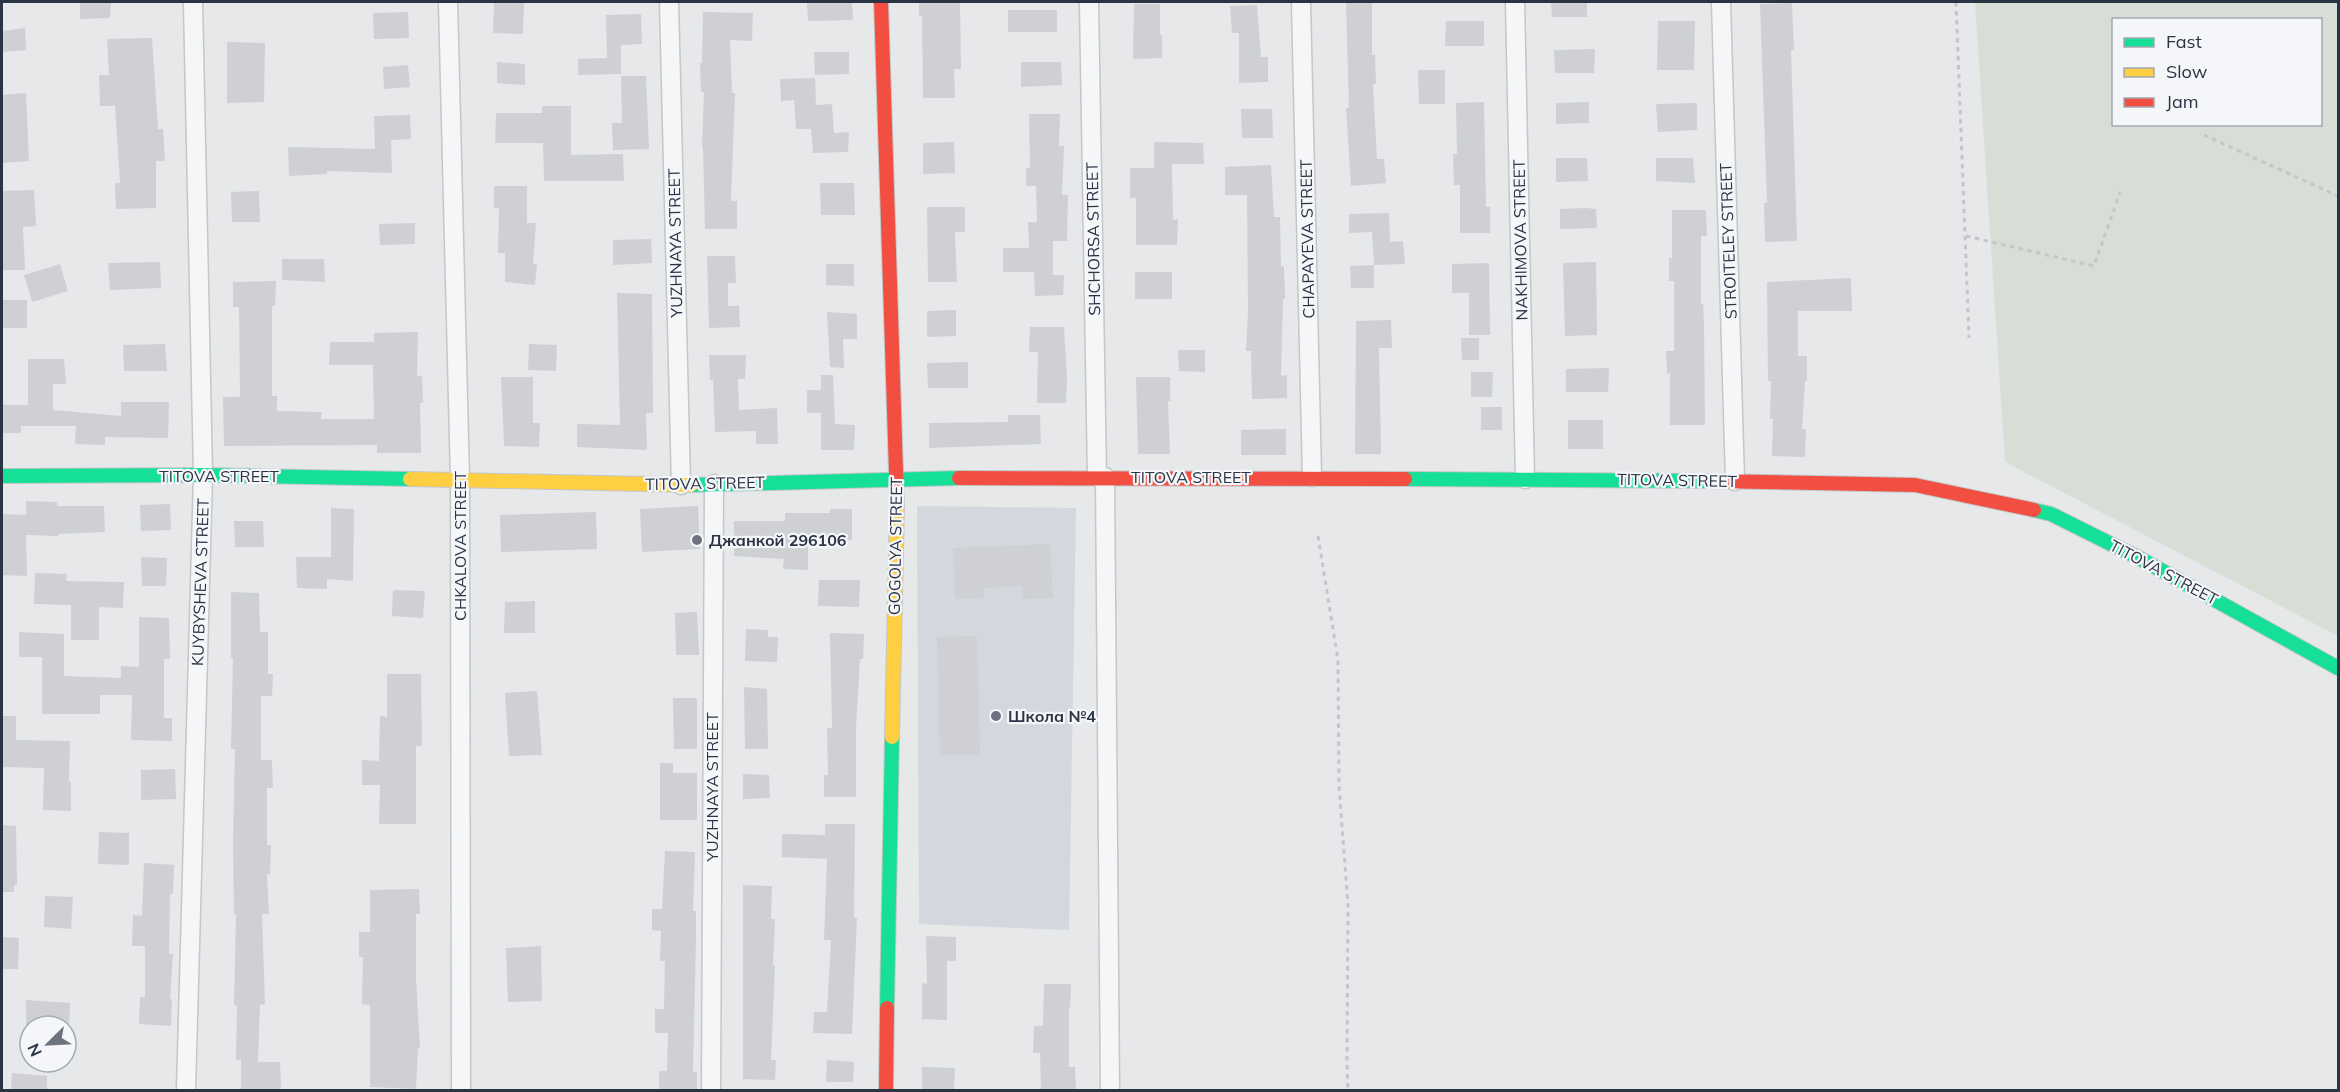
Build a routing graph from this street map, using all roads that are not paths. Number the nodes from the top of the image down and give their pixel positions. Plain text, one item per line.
1 (193, 2) edge
2 (448, 2) edge
3 (669, 2) edge
4 (881, 2) edge
5 (1089, 2) edge
6 (1301, 2) edge
7 (1515, 2) edge
8 (1721, 2) edge
9 (203, 475) junction
10 (2, 476) edge
11 (1101, 477) junction
12 (1312, 477) junction
13 (460, 479) junction
14 (897, 479) junction
15 (1525, 479) junction
16 (1735, 481) junction
17 (714, 484) junction
18 (681, 485) junction
19 (2338, 669) edge
20 (186, 1090) edge
21 (461, 1090) edge
22 (711, 1090) edge
23 (886, 1090) edge
24 (1110, 1090) edge

1 - 9 street, KUYBYSHEVA STREET
2 - 13 street, CHKALOVA STREET
3 - 18 street, YUZHNAYA STREET
4 - 14 main road, GOGOLYA STREET
5 - 11 street, SHCHORSA STREET
6 - 12 street, CHAPAYEVA STREET
7 - 15 street, NAKHIMOVA STREET
8 - 16 street, STROITELEY STREET
9 - 10 main road, TITOVA STREET
9 - 13 main road, TITOVA STREET
9 - 20 street, KUYBYSHEVA STREET
11 - 12 main road, TITOVA STREET
11 - 14 main road, TITOVA STREET
11 - 24 street, SHCHORSA STREET
12 - 15 main road, TITOVA STREET
13 - 18 main road, TITOVA STREET
13 - 21 street, CHKALOVA STREET
14 - 17 main road, TITOVA STREET
14 - 23 main road, GOGOLYA STREET
15 - 16 main road, TITOVA STREET
16 - 19 main road, TITOVA STREET
17 - 18 main road, TITOVA STREET
17 - 22 street, YUZHNAYA STREET

